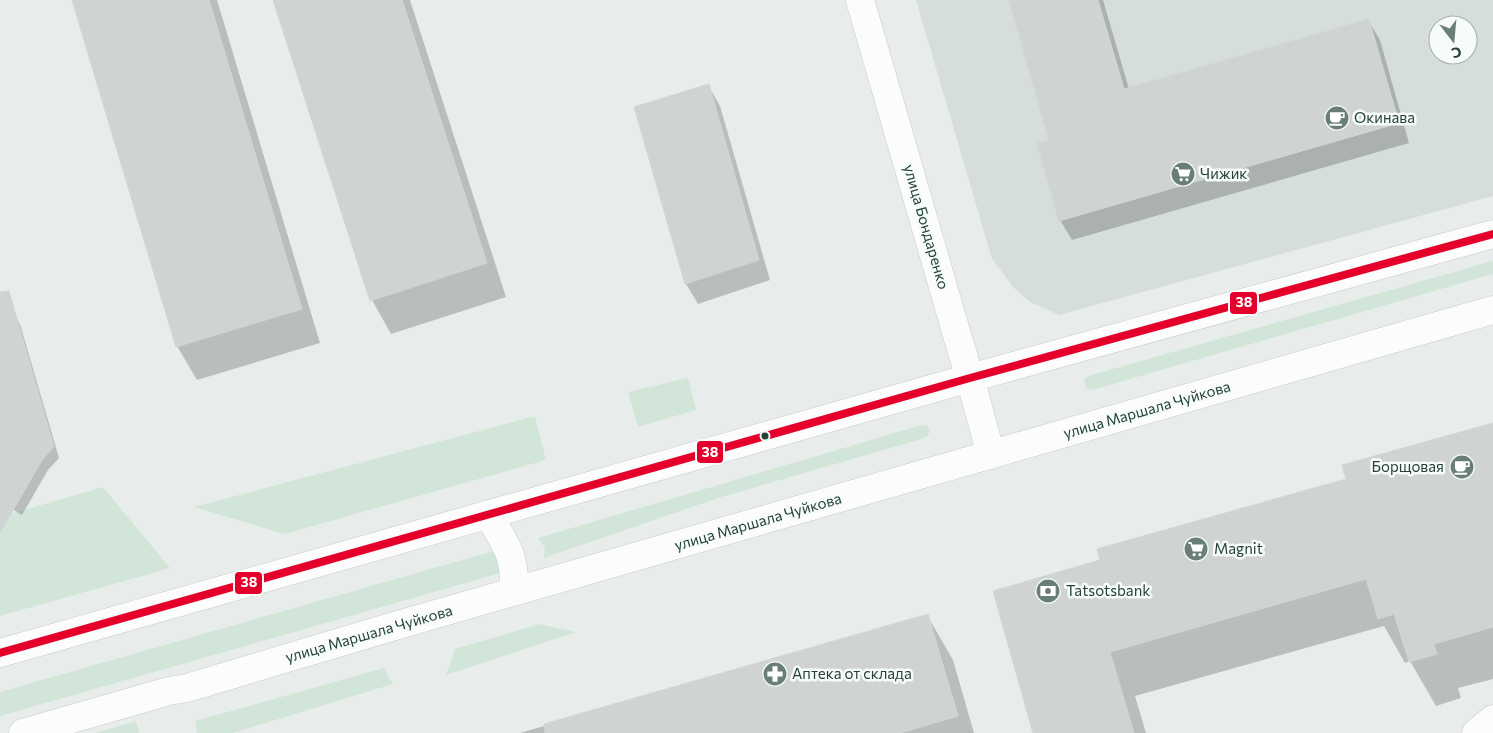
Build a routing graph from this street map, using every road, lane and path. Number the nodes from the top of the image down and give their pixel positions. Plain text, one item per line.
1 (860, 0) edge
2 (1493, 234) edge
3 (1493, 310) edge
4 (970, 378) junction
5 (991, 455) junction
6 (488, 514) junction
7 (514, 592) junction
8 (0, 653) edge
9 (1493, 718) edge
10 (23, 733) edge
11 (1476, 733) edge

1 - 4 main road, улица Бондаренко
2 - 4 main road
3 - 5 main road, улица Маршала Чуйкова
4 - 5 main road, улица Бондаренко
4 - 6 main road
5 - 7 main road, улица Маршала Чуйкова
6 - 7 main road
6 - 8 main road
7 - 10 main road, улица Маршала Чуйкова
9 - 11 main road

